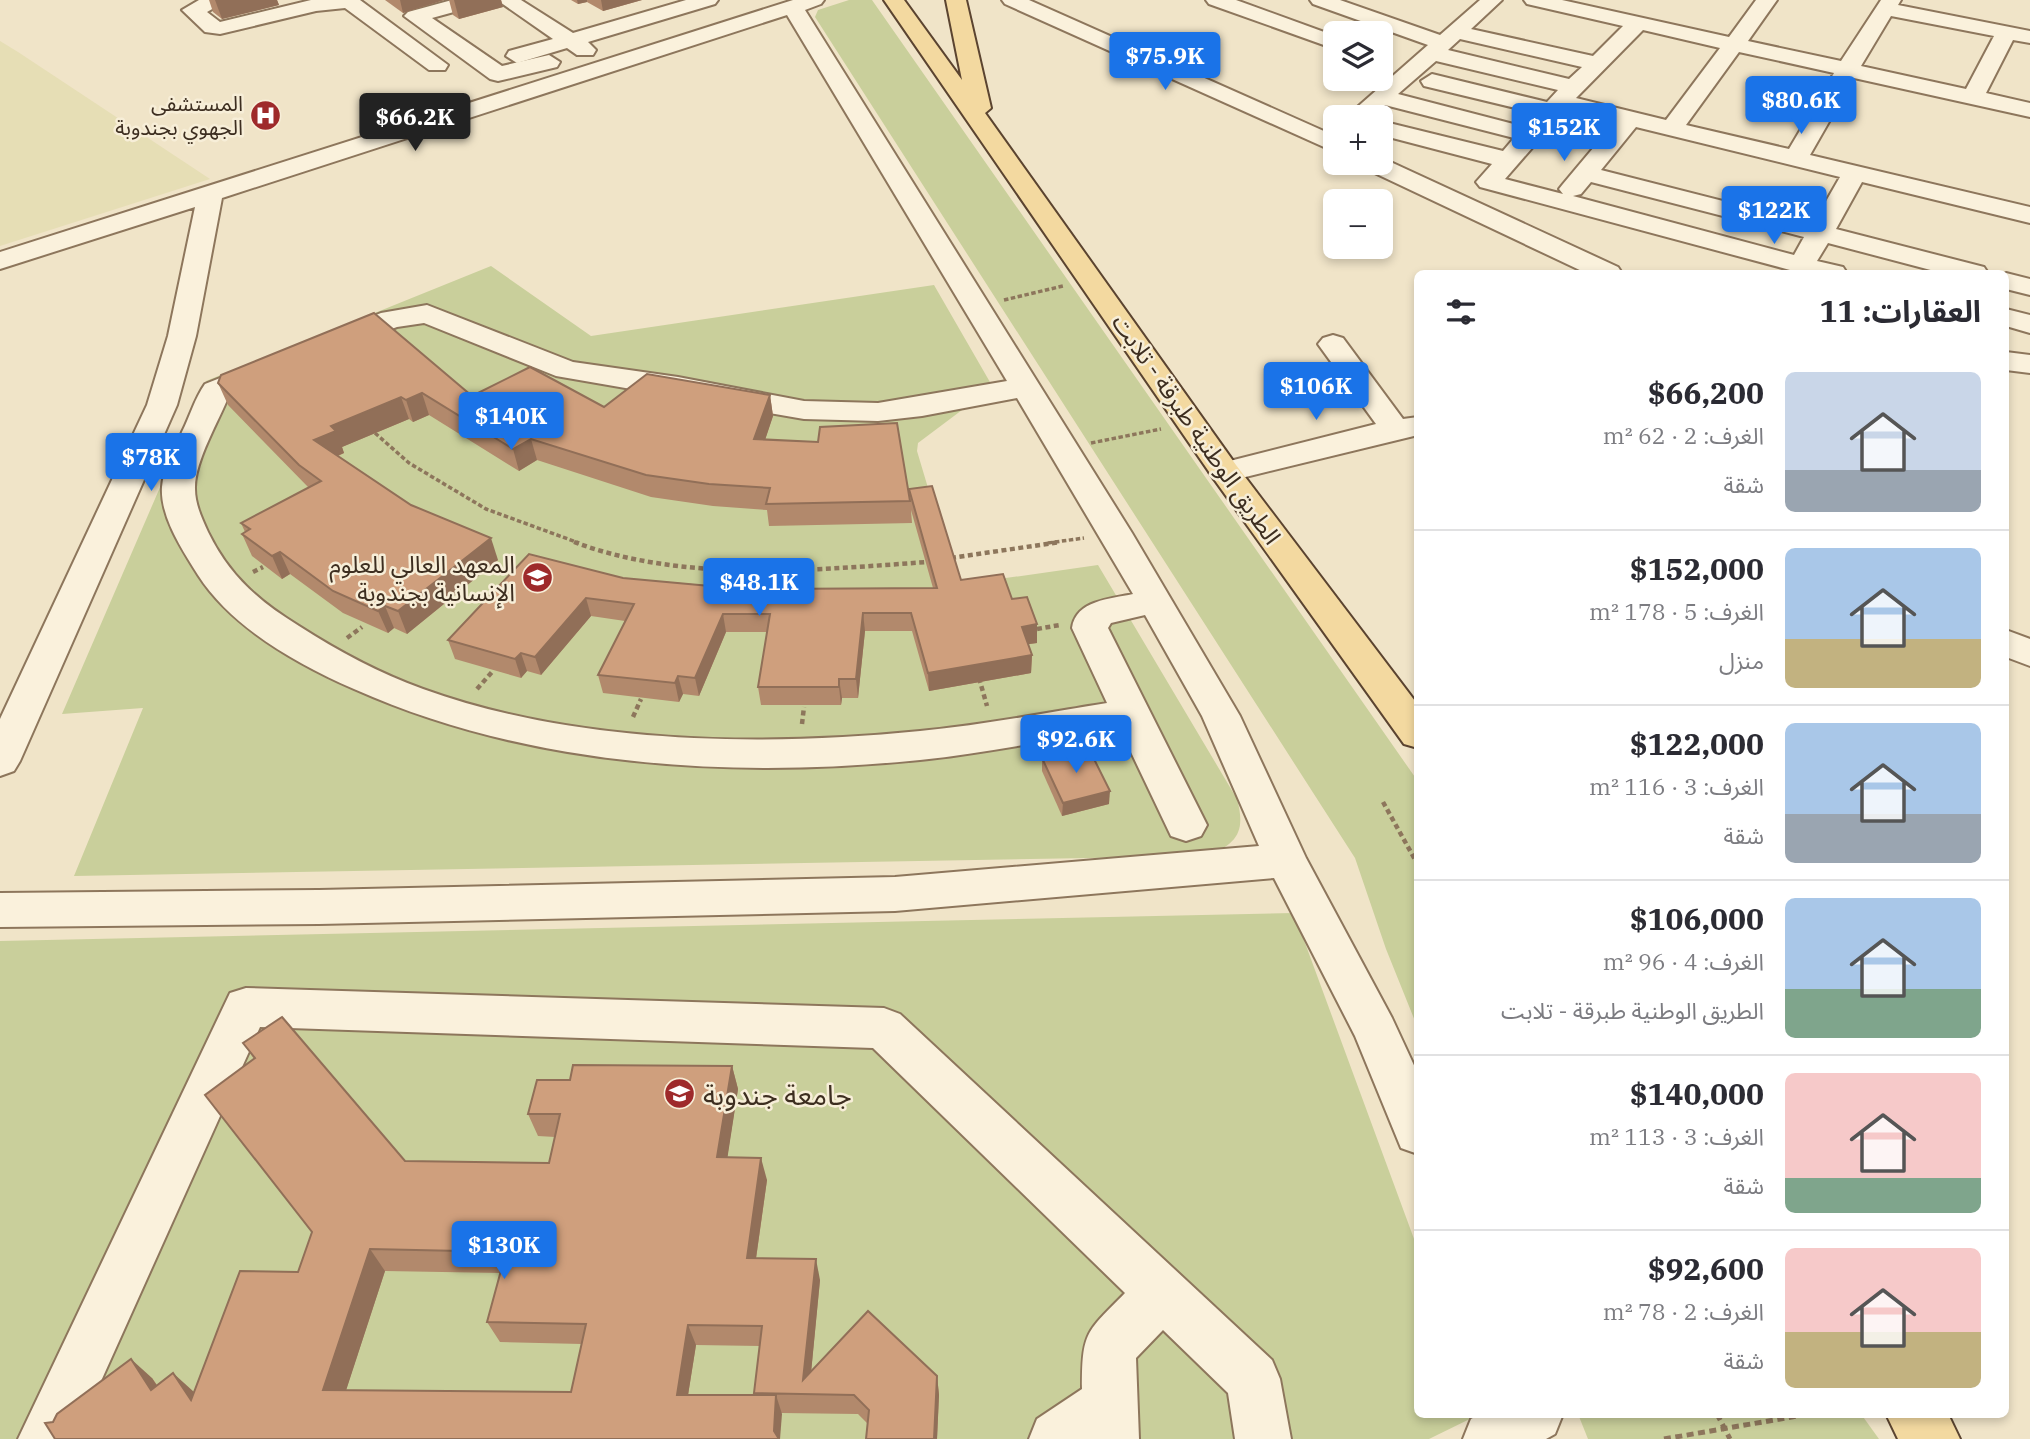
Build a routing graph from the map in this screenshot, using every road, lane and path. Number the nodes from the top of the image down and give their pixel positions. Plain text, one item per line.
1 (218, 0) edge
2 (476, 0) edge
3 (507, 0) edge
4 (708, 0) edge
5 (894, 0) edge
6 (956, 0) edge
7 (1012, 0) edge
8 (1216, 0) edge
9 (1320, 0) edge
10 (1534, 0) edge
11 (1767, 0) edge
12 (789, 3) edge
13 (1280, 5) dead end
14 (1889, 5) edge
15 (1490, 11) edge
16 (1255, 14) junction
17 (1635, 14) edge
18 (2006, 33) junction
19 (2030, 37) edge
20 (1591, 38) dead end
21 (1323, 39) edge
22 (1733, 42) junction
23 (1444, 43) junction
24 (1617, 44) junction
25 (578, 46) junction
26 (1599, 64) junction
27 (1404, 68) junction
28 (1847, 70) junction
29 (451, 75) dead end
30 (1381, 97) junction
31 (1973, 97) junction
32 (1564, 100) junction
33 (1372, 105) edge
34 (2030, 110) edge
35 (1631, 118) junction
36 (981, 121) junction
37 (1672, 128) junction
38 (1393, 131) edge
39 (1529, 135) junction
40 (1323, 138) edge
41 (1796, 158) junction
42 (1507, 160) junction
43 (1393, 172) edge
44 (1585, 173) junction
45 (1855, 173) junction
46 (210, 195) junction
47 (1561, 202) junction
48 (2030, 215) edge
49 (1820, 234) junction
50 (1530, 236) junction
51 (0, 261) edge
52 (1798, 269) edge
53 (1602, 270) edge
54 (1962, 270) edge
55 (1092, 279) junction
56 (2009, 282) edge
57 (2030, 287) edge
58 (976, 307) junction
59 (2009, 319) edge
60 (2030, 324) edge
61 (1333, 344) dead end
62 (2009, 361) edge
63 (2030, 364) edge
64 (1024, 387) junction
65 (1191, 423) junction
66 (1406, 428) edge
67 (374, 433) edge
68 (1063, 449) junction
69 (1225, 472) junction
70 (1115, 533) junction
71 (949, 559) edge
72 (937, 560) edge
73 (1155, 601) junction
74 (2009, 644) edge
75 (2030, 653) edge
76 (1131, 713) junction
77 (1414, 729) edge
78 (0, 761) edge
79 (1383, 802) dead end
80 (1186, 825) dead end
81 (1414, 858) edge
82 (1286, 860) junction
83 (0, 910) edge
84 (1414, 1122) edge
85 (1162, 1293) junction
86 (1528, 1418) edge
87 (1537, 1418) edge
88 (1719, 1418) edge
89 (1787, 1418) edge
90 (1917, 1418) edge
91 (1110, 1421) edge
92 (1725, 1429) junction
93 (46, 1439) edge
94 (1057, 1439) edge
95 (1263, 1439) edge
96 (1491, 1439) edge
97 (1545, 1439) edge
98 (1664, 1439) edge
99 (1730, 1439) edge
100 (1932, 1439) edge

1 - 29 street
2 - 25 street
3 - 25 street
4 - 25 street
5 - 36 main road, الطريق الوطنية طبرقة - تلابت
6 - 36 main road, الطريق الوطنية طبرقة - تلابت
7 - 40 street
8 - 16 street
9 - 23 street
10 - 17 street
11 - 22 street
12 - 25 street
12 - 46 street
12 - 58 street
13 - 16 street
14 - 18 street
14 - 28 street
15 - 23 street
16 - 21 street
17 - 22 street
17 - 24 street
18 - 19 street
18 - 31 street
20 - 24 street
22 - 28 street
22 - 37 street
23 - 26 street
23 - 27 street
23 - 32 street
24 - 26 street
26 - 32 street
27 - 30 street
27 - 32 street
28 - 31 street
28 - 41 street
30 - 33 street
30 - 39 street
31 - 34 street
32 - 35 street
32 - 39 street
35 - 37 street
35 - 44 street
36 - 55 main road, الطريق الوطنية طبرقة - تلابت
37 - 41 street
38 - 42 street
39 - 42 street
41 - 45 street
42 - 47 street
43 - 50 street
44 - 47 street
44 - 49 street
45 - 48 street
45 - 49 street
46 - 51 street
46 - 78 street
47 - 50 street
47 - 52 street
49 - 52 street
49 - 54 street
50 - 53 street
55 - 58 path
55 - 65 main road, الطريق الوطنية طبرقة - تلابت
56 - 57 street
58 - 64 street
59 - 60 street
61 - 66 street
62 - 63 street
64 - 68 street
64 - 76 street
65 - 68 path
65 - 69 main road, الطريق الوطنية طبرقة - تلابت
66 - 69 street
67 - 72 path
68 - 70 street
69 - 77 main road, الطريق الوطنية طبرقة - تلابت
70 - 71 path
70 - 73 street
73 - 76 street
73 - 82 street
74 - 75 street
76 - 80 street
79 - 81 path
82 - 83 street
82 - 84 street
85 - 91 street
85 - 93 street
85 - 95 street
86 - 96 street
87 - 97 street
88 - 92 path
89 - 92 path
90 - 100 main road
91 - 94 street
92 - 98 path
92 - 99 path

